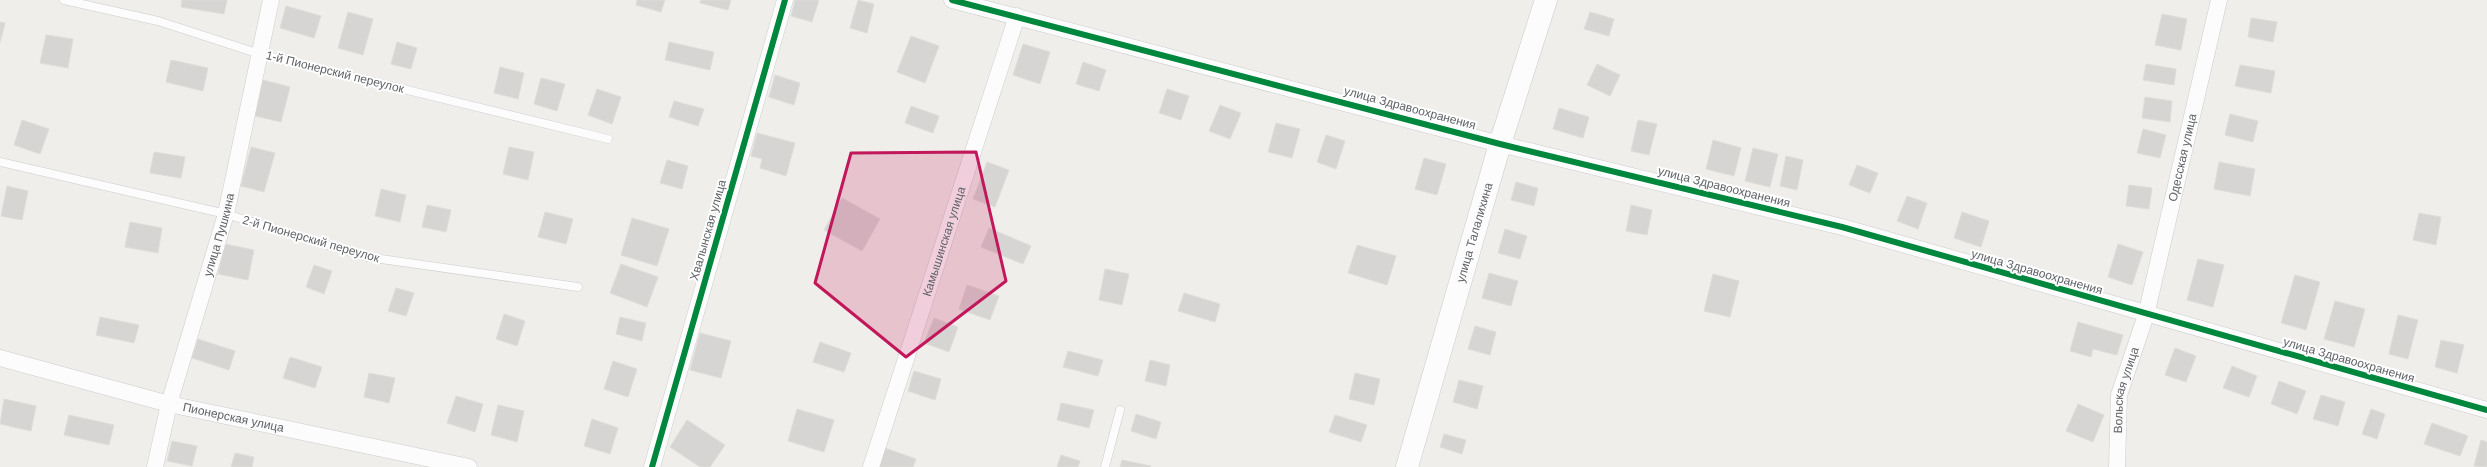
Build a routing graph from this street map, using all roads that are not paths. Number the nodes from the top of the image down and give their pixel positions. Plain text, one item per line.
1 (64, 0) edge
2 (271, 0) edge
3 (785, 0) edge
4 (952, 0) edge
5 (1546, 0) edge
6 (2219, 0) edge
7 (1017, 16) junction
8 (260, 54) junction
9 (608, 139) dead end
10 (1500, 144) junction
11 (0, 162) edge
12 (226, 214) junction
13 (578, 287) dead end
14 (2146, 315) junction
15 (0, 358) edge
16 (169, 404) junction
17 (1120, 410) dead end
18 (2487, 410) edge
19 (155, 467) edge
20 (469, 467) edge
21 (652, 467) edge
22 (870, 467) edge
23 (1105, 467) edge
24 (1407, 467) edge
25 (2117, 467) edge

1 - 8 lane, 1-й Пионерский переулок
2 - 8 street, улица Пушкина
3 - 21 street, Хвалынская улица
4 - 7 street, улица Здравоохранения
5 - 10 street, улица Талалихина
6 - 14 street, Одесская улица
7 - 10 street, улица Здравоохранения
7 - 22 street, Камышинская улица
8 - 9 lane, 1-й Пионерский переулок
8 - 12 street, улица Пушкина
10 - 14 street, улица Здравоохранения
10 - 24 street, улица Талалихина
11 - 12 lane, 2-й Пионерский переулок
12 - 13 lane, 2-й Пионерский переулок
12 - 16 street, улица Пушкина
14 - 18 street, улица Здравоохранения
14 - 25 street, Вольская улица
15 - 16 street, Пионерская улица
16 - 19 street, улица Пушкина
16 - 20 street, Пионерская улица
17 - 23 lane

